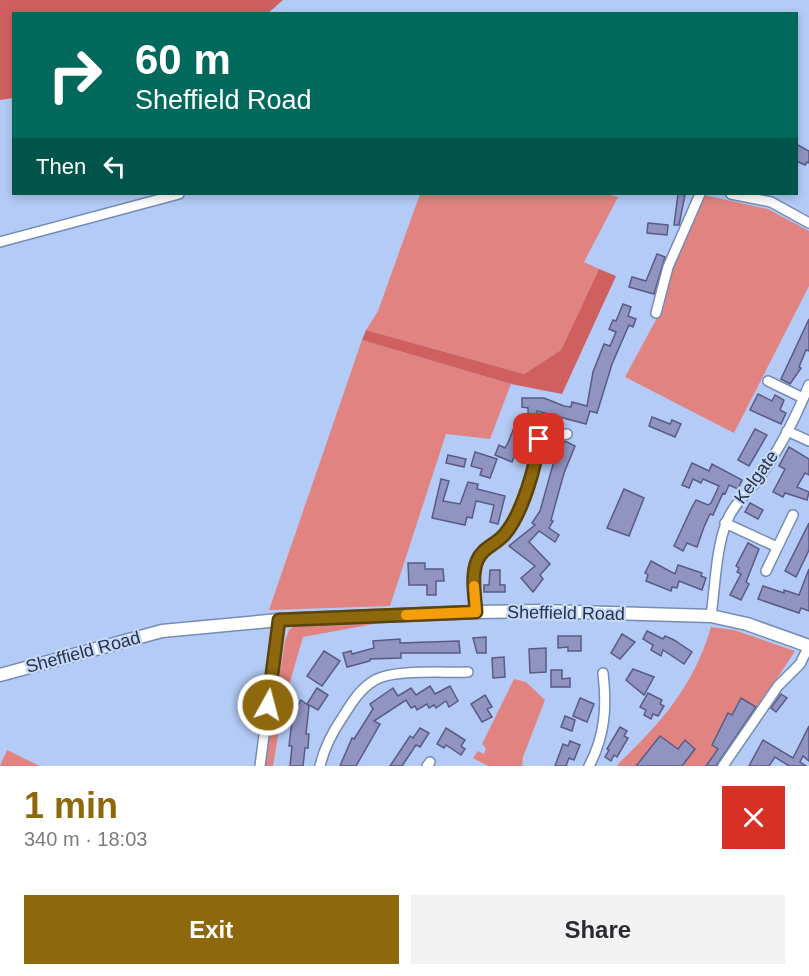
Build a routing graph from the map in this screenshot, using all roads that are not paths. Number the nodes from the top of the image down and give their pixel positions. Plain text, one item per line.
1 (175, 195) edge
2 (700, 195) edge
3 (736, 195) edge
4 (809, 223) edge
5 (0, 242) edge
6 (656, 313) dead end
7 (768, 381) dead end
8 (809, 385) edge
9 (803, 399) junction
10 (787, 431) junction
11 (567, 434) dead end
12 (809, 441) edge
13 (793, 515) dead end
14 (725, 524) junction
15 (777, 547) junction
16 (765, 571) dead end
17 (476, 612) junction
18 (711, 616) junction
19 (279, 620) junction
20 (809, 646) edge
21 (468, 672) dead end
22 (603, 673) dead end
23 (0, 675) edge
24 (260, 766) edge
25 (320, 766) edge
26 (589, 766) edge
27 (723, 766) edge

1 - 5 street
2 - 6 street
3 - 4 street
7 - 9 street
8 - 9 street, Kelgate
9 - 10 street, Kelgate
10 - 12 street, Kelgate
10 - 14 street, Kelgate
11 - 17 street
13 - 15 street
14 - 15 street, Kelgate
14 - 18 street, Kelgate
15 - 16 street
17 - 18 main road, Sheffield Road
17 - 19 main road, Sheffield Road
18 - 20 main road, Sheffield Road
19 - 23 main road, Sheffield Road
19 - 24 street
20 - 27 street
21 - 25 street
22 - 26 street

